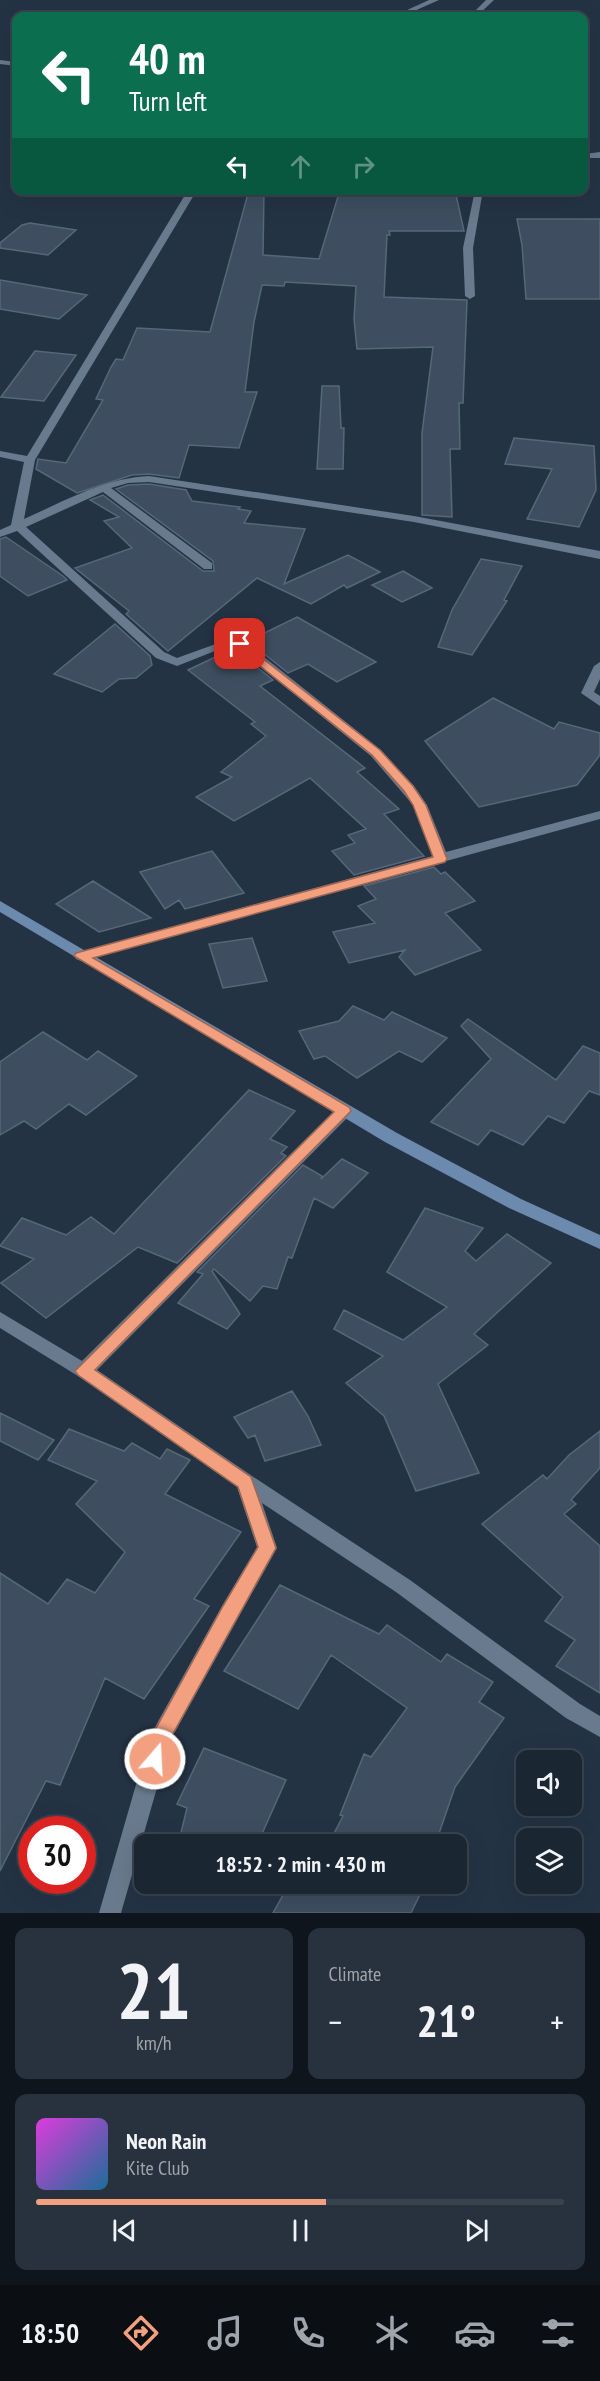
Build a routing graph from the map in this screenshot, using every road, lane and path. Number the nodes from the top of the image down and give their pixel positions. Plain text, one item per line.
1 (435, 0) edge
2 (490, 0) edge
3 (407, 12) edge
4 (477, 12) edge
5 (190, 195) edge
6 (478, 195) edge
7 (470, 297) dead end
8 (0, 454) edge
9 (30, 460) junction
10 (104, 487) junction
11 (18, 525) junction
12 (0, 534) edge
13 (600, 555) edge
14 (208, 566) dead end
15 (600, 666) edge
16 (600, 702) edge
17 (600, 815) edge
18 (441, 859) junction
19 (0, 906) edge
20 (81, 956) junction
21 (344, 1111) junction
22 (600, 1242) edge
23 (0, 1319) edge
24 (84, 1371) junction
25 (245, 1482) junction
26 (600, 1727) edge
27 (110, 1913) edge

1 - 3 street
2 - 4 street
5 - 9 street
6 - 7 street
8 - 9 street
9 - 11 street
10 - 11 street
10 - 13 street
10 - 14 street
11 - 12 street
11 - 18 street
15 - 16 street
17 - 18 street
18 - 20 street
19 - 20 street
20 - 21 street
21 - 22 street
21 - 24 street
23 - 24 street
24 - 25 street
25 - 26 street
25 - 27 street

